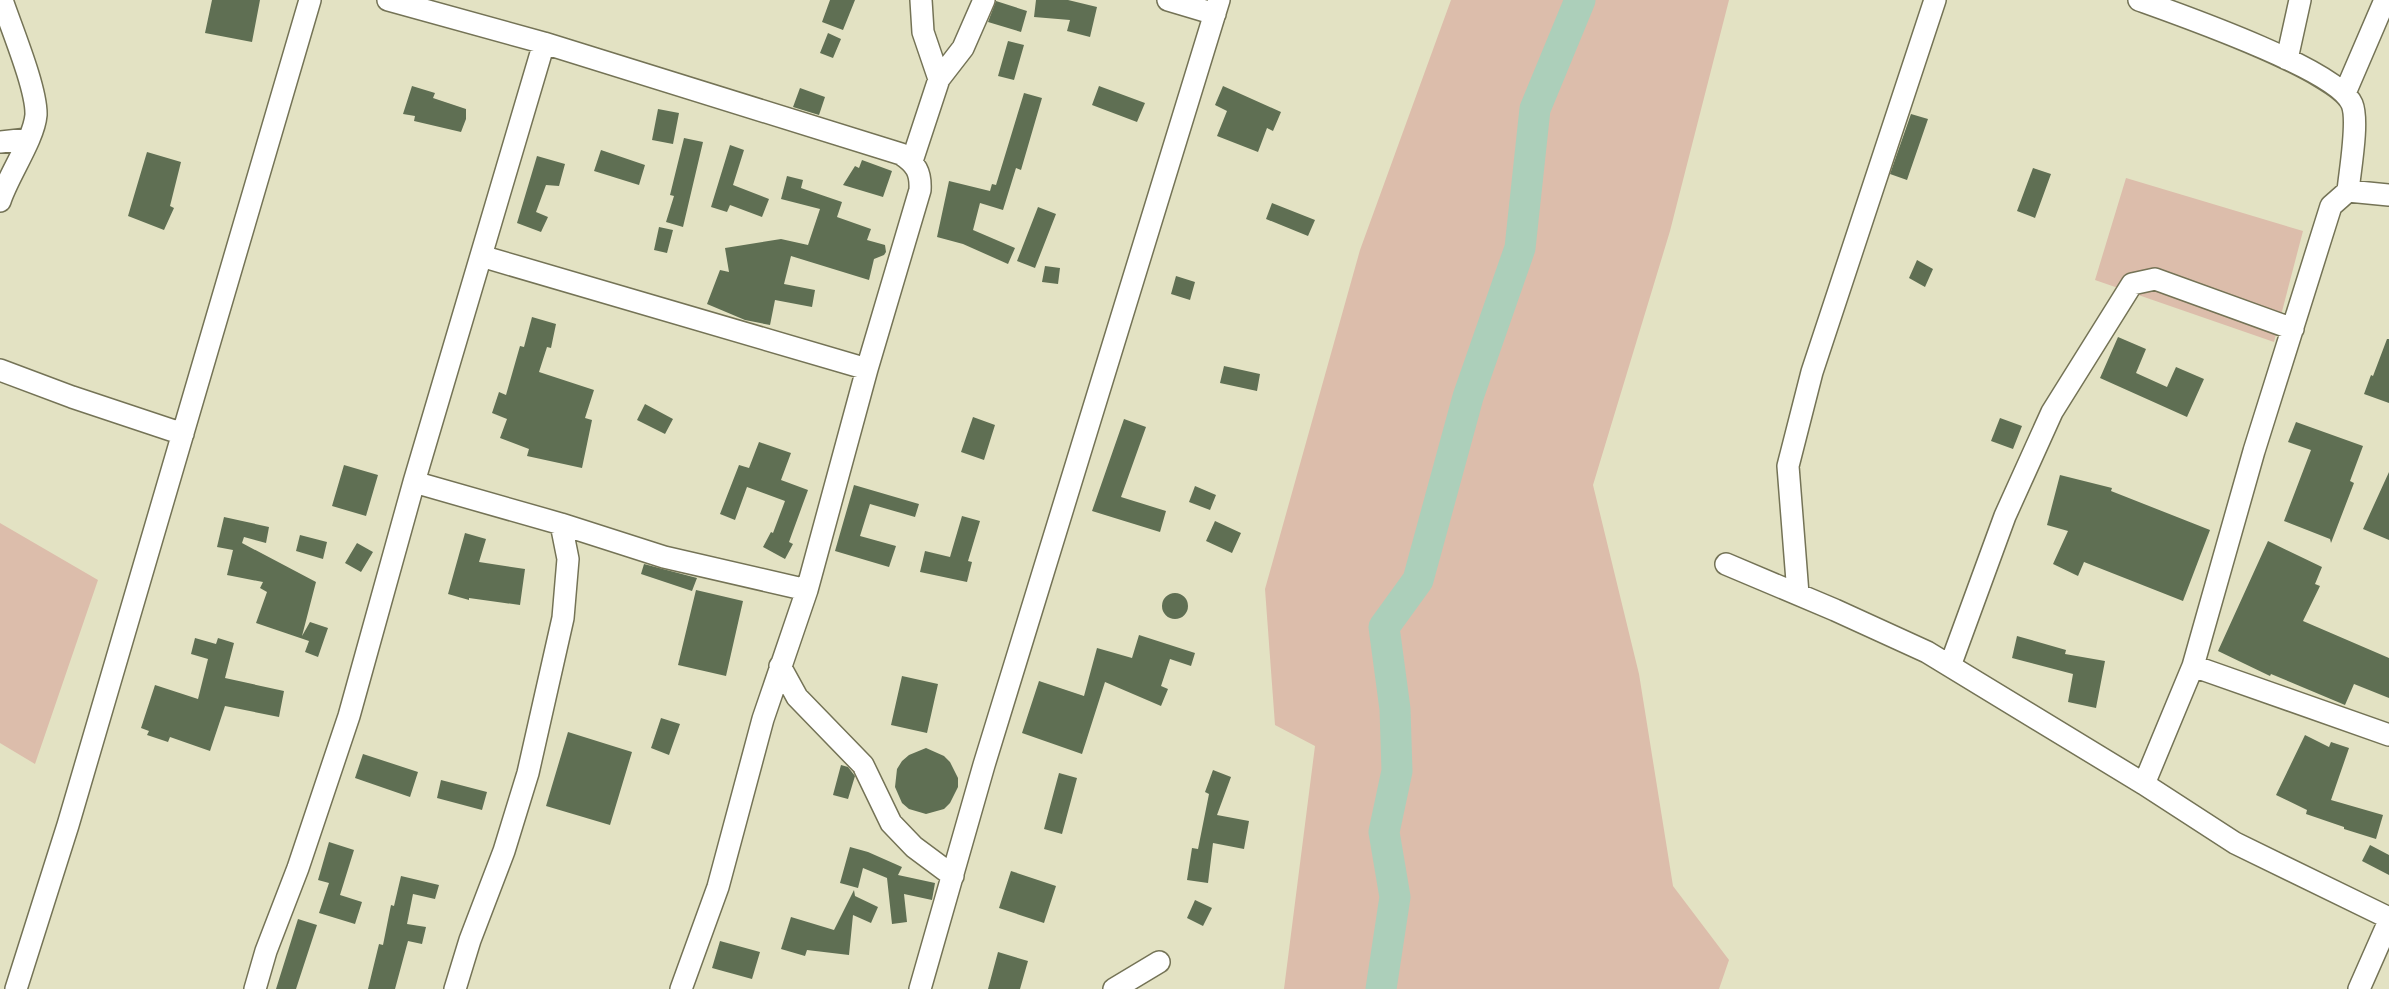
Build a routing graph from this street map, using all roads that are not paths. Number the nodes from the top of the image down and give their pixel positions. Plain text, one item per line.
1 (2, 0) edge
2 (310, 0) edge
3 (388, 0) edge
4 (921, 0) edge
5 (984, 0) edge
6 (1168, 0) edge
7 (1935, 0) edge
8 (2300, 0) edge
9 (2385, 0) edge
10 (2152, 2) edge
11 (1217, 7) edge
12 (544, 43) junction
13 (2287, 59) junction
14 (939, 79) junction
15 (2345, 93) junction
16 (28, 139) junction
17 (0, 142) edge
18 (912, 161) junction
19 (2348, 191) junction
20 (2389, 195) edge
21 (0, 201) edge
22 (481, 256) junction
23 (2293, 329) junction
24 (867, 369) junction
25 (0, 370) edge
26 (182, 434) junction
27 (414, 482) junction
28 (560, 524) junction
29 (1726, 564) dead end
30 (806, 590) junction
31 (1798, 594) junction
32 (780, 666) junction
33 (1950, 666) junction
34 (2193, 666) junction
35 (2389, 735) edge
36 (2144, 784) junction
37 (953, 876) junction
38 (2389, 919) edge
39 (1158, 962) dead end
40 (16, 989) edge
41 (255, 989) edge
42 (455, 989) edge
43 (681, 989) edge
44 (920, 989) edge
45 (1114, 989) edge
46 (2359, 989) edge

1 - 16 street
2 - 26 street
3 - 12 street
4 - 14 street
5 - 14 street
6 - 11 street
7 - 31 street
8 - 13 street
9 - 15 street
10 - 13 street
11 - 37 street
12 - 18 street
12 - 22 street
13 - 15 street
14 - 18 street
15 - 19 street
16 - 17 street
16 - 21 street
18 - 24 street
19 - 20 street
19 - 23 street
22 - 24 street
22 - 27 street
23 - 33 street
23 - 34 street
24 - 30 street
25 - 26 street
26 - 40 street
27 - 28 street
27 - 41 street
28 - 30 street
28 - 42 street
29 - 31 street
30 - 32 street
31 - 33 street
32 - 37 street
32 - 43 street
33 - 36 street
34 - 35 street
34 - 36 street
36 - 38 street
37 - 44 street
38 - 46 street
39 - 45 street

